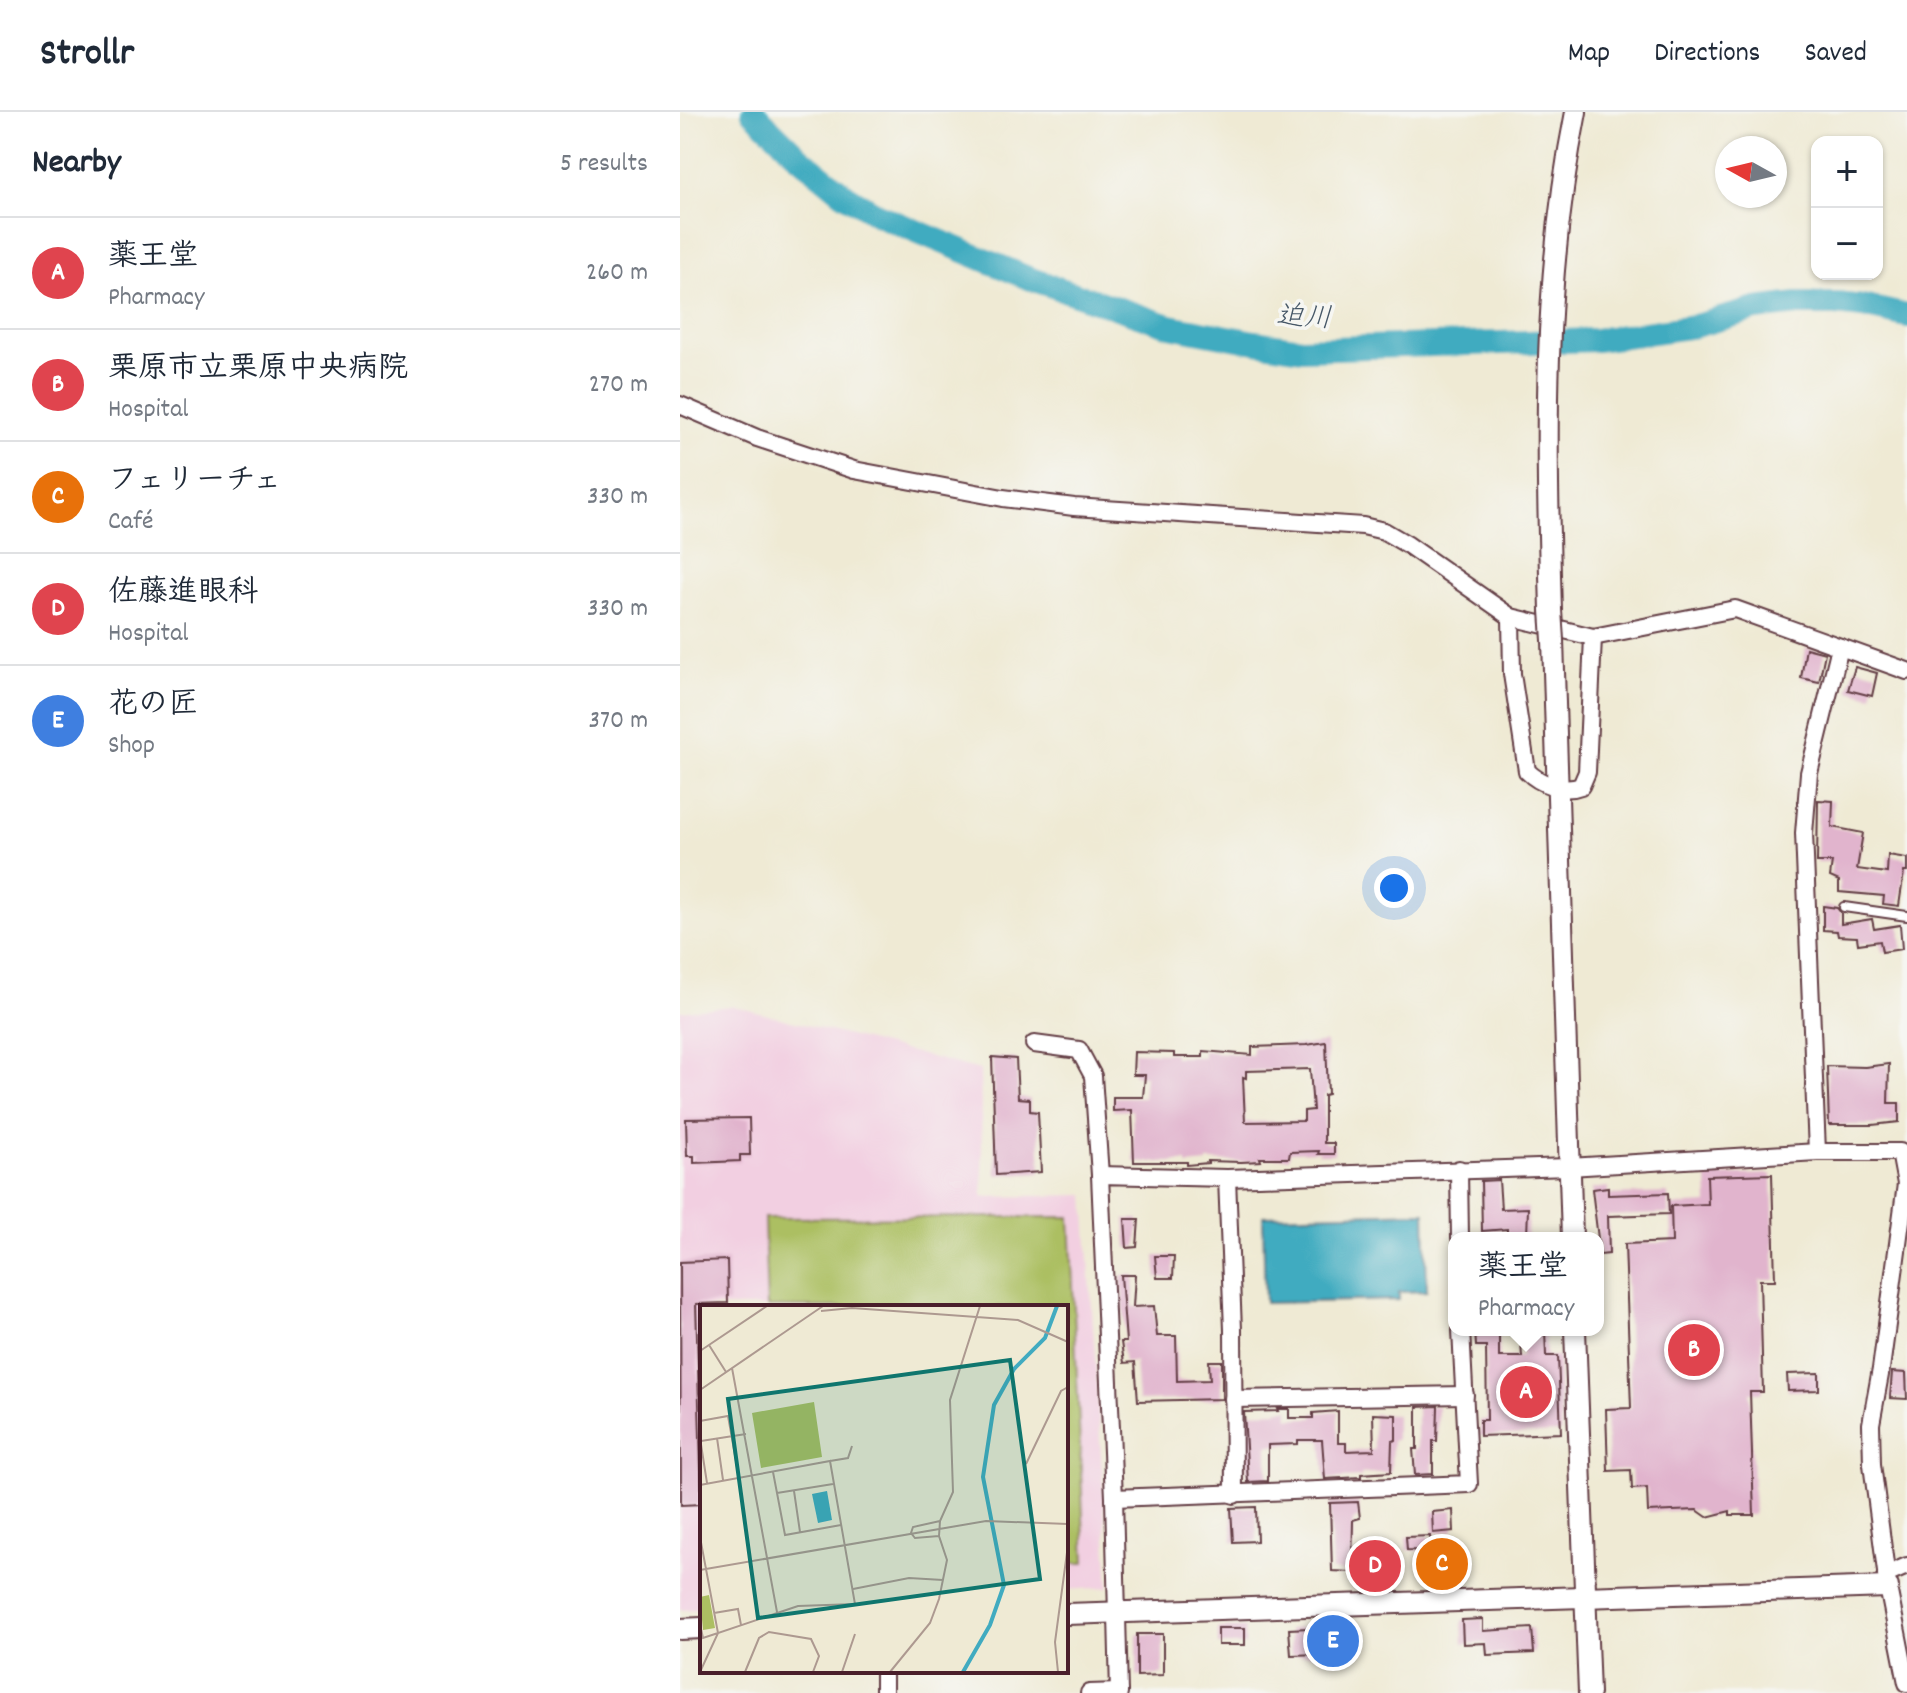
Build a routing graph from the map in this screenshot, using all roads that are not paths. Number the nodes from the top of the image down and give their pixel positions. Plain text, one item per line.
1 (1576, 112) edge
2 (680, 405) edge
3 (1511, 617) junction
4 (1593, 637) junction
5 (1840, 647) junction
6 (1907, 671) edge
7 (1557, 787) junction
8 (1844, 907) dead end
9 (1907, 916) edge
10 (1034, 1044) dead end
11 (1817, 1152) junction
12 (1569, 1167) junction
13 (1459, 1169) junction
14 (1100, 1175) junction
15 (1227, 1178) junction
16 (1906, 1183) edge
17 (1460, 1232) edge
18 (1572, 1232) edge
19 (1461, 1336) edge
20 (1575, 1336) edge
21 (1465, 1395) junction
22 (1233, 1399) junction
23 (1234, 1495) junction
24 (1114, 1498) junction
25 (1907, 1566) edge
26 (1887, 1581) junction
27 (1586, 1598) junction
28 (1118, 1612) junction
29 (1068, 1614) edge
30 (700, 1628) edge
31 (680, 1629) edge
32 (1907, 1683) edge
33 (1119, 1692) edge
34 (1089, 1693) edge
35 (1589, 1693) edge

1 - 7 street, bridge
2 - 3 street
3 - 4 street
3 - 7 street
4 - 5 street
4 - 7 street
5 - 6 street
5 - 11 street
7 - 12 street
8 - 9 lane
10 - 14 street
11 - 12 street
11 - 16 street
12 - 13 street
12 - 18 street
13 - 15 street
13 - 17 street
14 - 15 street
14 - 24 street
15 - 22 street
16 - 26 street
19 - 21 street
20 - 27 street
21 - 22 street
21 - 23 street
22 - 23 street
23 - 24 street
24 - 28 street
25 - 26 street
26 - 27 street
26 - 32 street
27 - 28 street
27 - 35 street
28 - 29 street
28 - 33 street
30 - 31 street
33 - 34 street

